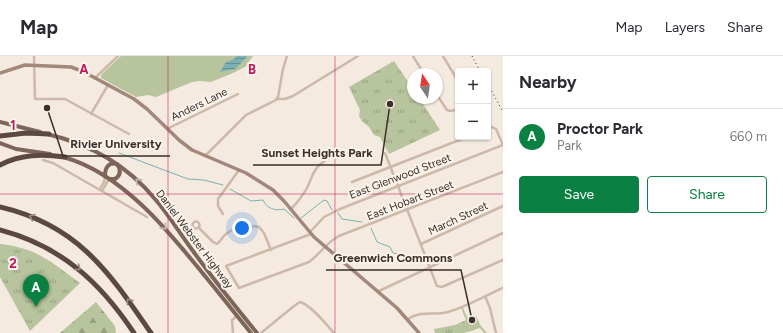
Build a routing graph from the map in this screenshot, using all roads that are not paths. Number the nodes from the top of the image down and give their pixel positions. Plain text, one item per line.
1 (34, 56) edge
2 (118, 56) edge
3 (288, 56) edge
4 (358, 56) edge
5 (413, 56) edge
6 (443, 56) edge
7 (34, 65) junction
8 (420, 68) edge
9 (0, 73) edge
10 (455, 76) edge
11 (95, 78) junction
12 (108, 85) junction
13 (238, 94) dead end
14 (277, 99) junction
15 (443, 104) edge
16 (455, 110) edge
17 (91, 114) junction
18 (0, 122) edge
19 (168, 129) junction
20 (491, 129) edge
21 (49, 134) junction
22 (129, 134) dead end
23 (0, 136) edge
24 (459, 140) edge
25 (0, 143) edge
26 (503, 145) edge
27 (385, 153) dead end
28 (205, 156) junction
29 (64, 157) junction
30 (43, 160) dead end
31 (325, 161) dead end
32 (117, 164) junction
33 (0, 165) edge
34 (391, 166) junction
35 (239, 170) junction
36 (503, 172) edge
37 (105, 176) junction
38 (109, 179) junction
39 (352, 182) dead end
40 (398, 186) junction
41 (101, 190) junction
42 (503, 206) edge
43 (0, 207) edge
44 (291, 209) junction
45 (407, 210) junction
46 (223, 214) dead end
47 (147, 217) dead end
48 (199, 228) dead end
49 (0, 230) edge
50 (0, 233) edge
51 (310, 233) junction
52 (503, 233) edge
53 (421, 244) junction
54 (45, 247) junction
55 (325, 247) junction
56 (271, 250) junction
57 (503, 260) edge
58 (429, 267) junction
59 (503, 288) edge
60 (379, 291) junction
61 (485, 296) junction
62 (237, 316) junction
63 (408, 319) junction
64 (134, 333) edge
65 (151, 333) edge
66 (234, 333) edge
67 (251, 333) edge
68 (257, 333) edge
69 (261, 333) edge
70 (334, 333) edge
71 (419, 333) edge
72 (496, 333) edge

1 - 7 street
2 - 11 street
3 - 14 street
4 - 14 street
5 - 8 street
6 - 10 street
7 - 9 street
7 - 11 street
7 - 17 street
11 - 12 street
12 - 17 street
12 - 19 street
13 - 19 street, Anders Lane
14 - 28 street
15 - 16 street
17 - 22 street
18 - 21 main road, Daniel Webster Highway
19 - 28 street
20 - 26 street
21 - 23 highway
21 - 32 main road, Daniel Webster Highway
24 - 34 street
25 - 29 main road, Daniel Webster Highway
26 - 40 street, East Glenwood Street
27 - 34 street
28 - 35 street
29 - 33 highway
29 - 37 main road, Daniel Webster Highway
30 - 41 street
31 - 44 street
32 - 37 main road
32 - 38 main road
68 -> 32 main road, Daniel Webster Highway
34 - 39 street
34 - 40 street
35 - 44 street
35 - 46 street
36 - 45 street, East Hobart Street
37 - 38 main road, Daniel Webster Highway
37 - 41 street
38 - 41 street
38 -> 62 main road, Daniel Webster Highway
40 - 45 street
40 - 51 street, East Glenwood Street
41 - 47 street
42 - 53 street, March Street
65 -> 43 highway
44 - 51 street
45 - 53 street
45 - 55 street, East Hobart Street
48 - 56 street
49 - 54 highway
50 - 54 highway
51 - 55 street
51 - 56 street
52 - 58 street
53 - 58 street
54 -> 64 highway
55 - 56 street, East Hobart Street
55 - 60 street
57 - 58 street
58 - 60 street
59 - 61 street
60 - 63 street
61 - 63 street
61 - 72 street
62 - 66 street
62 - 67 main road, Daniel Webster Highway
63 - 71 street
69 - 70 street

